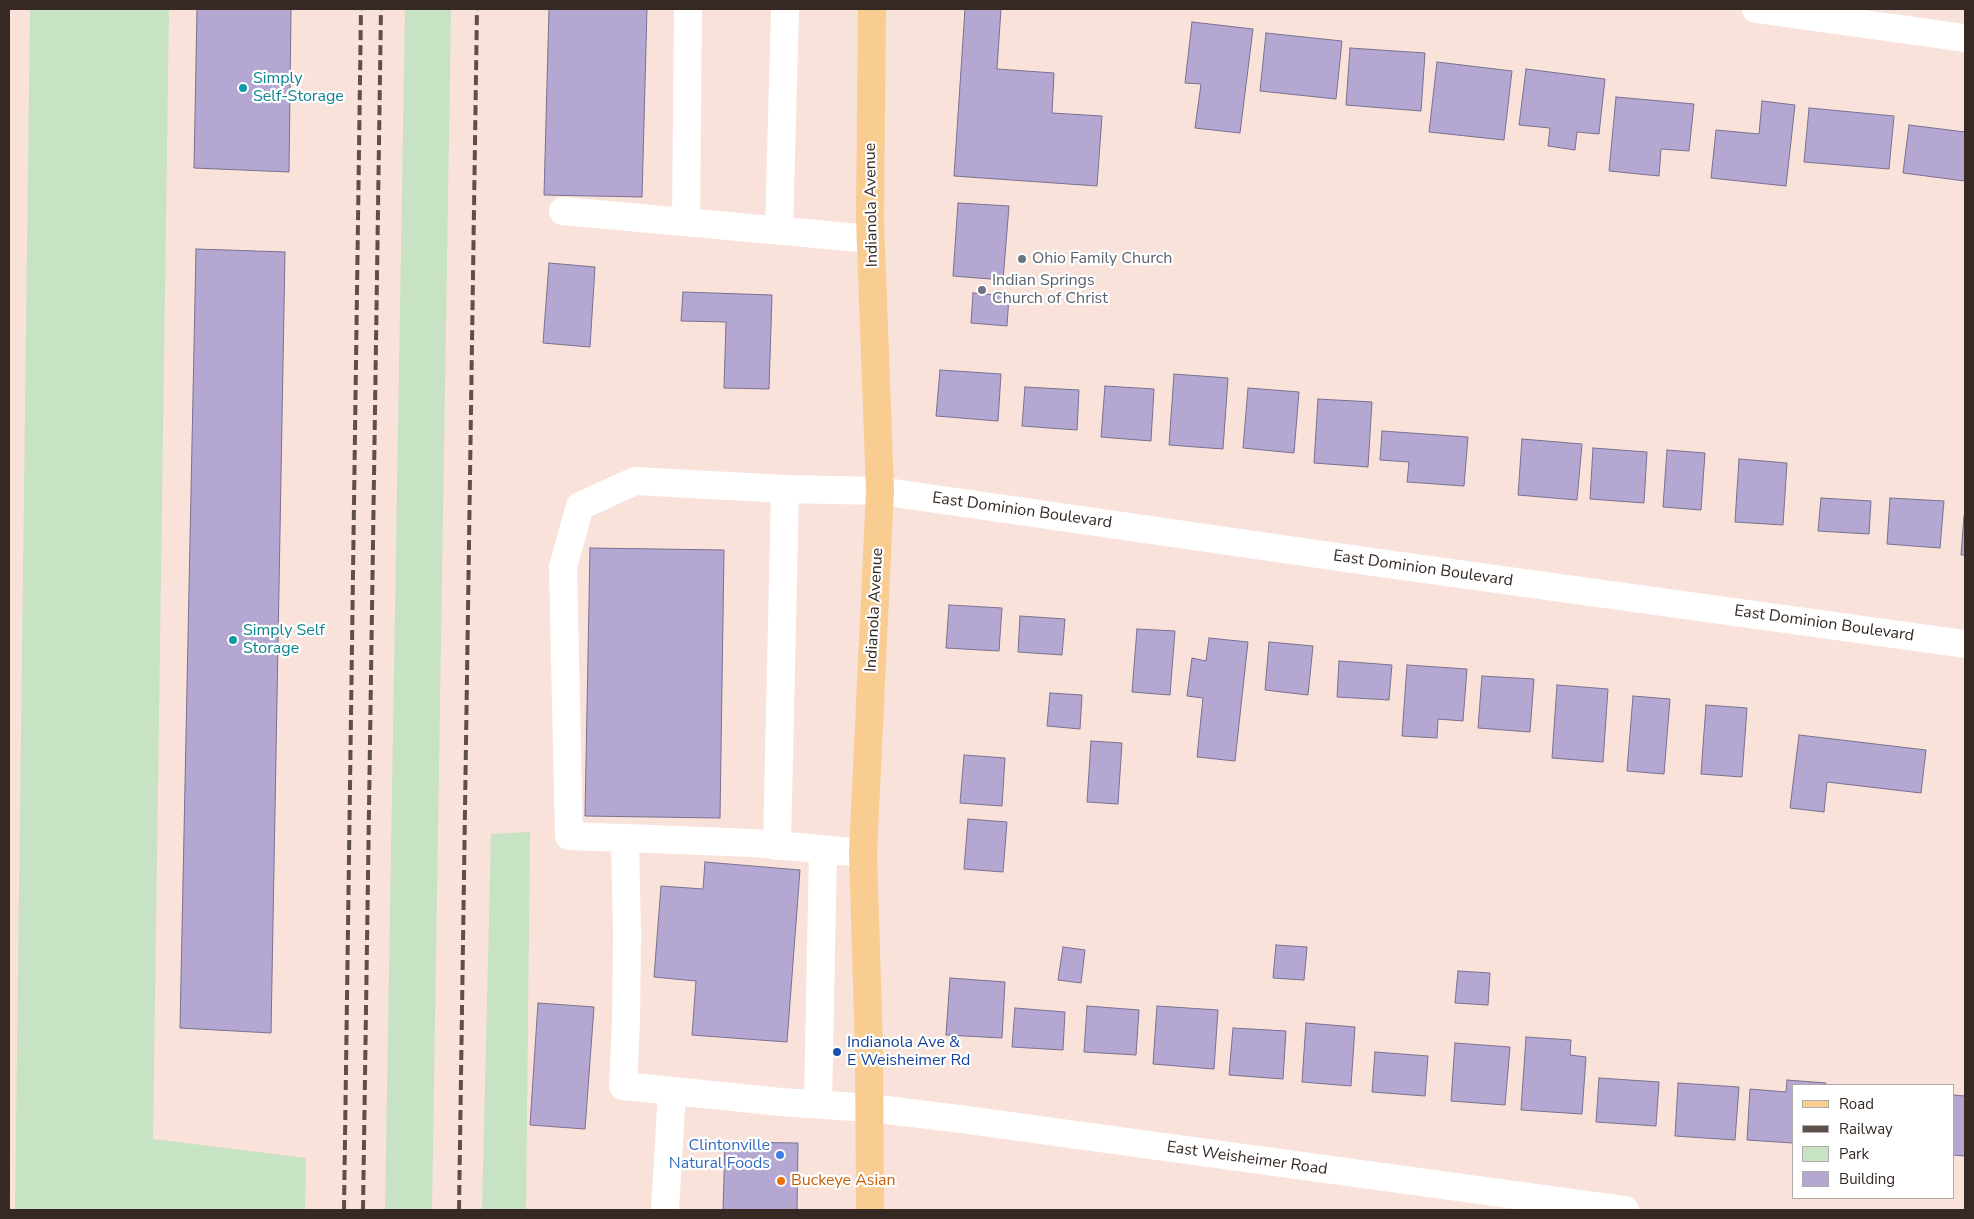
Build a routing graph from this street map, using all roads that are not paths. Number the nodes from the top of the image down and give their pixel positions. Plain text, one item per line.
1 (688, 9) edge
2 (785, 9) edge
3 (872, 9) edge
4 (1756, 9) edge
5 (1965, 38) edge
6 (563, 211) dead end
7 (686, 222) junction
8 (779, 230) junction
9 (871, 238) junction
10 (785, 489) junction
11 (880, 491) junction
12 (1965, 644) edge
13 (624, 838) junction
14 (777, 846) junction
15 (823, 850) junction
16 (863, 853) junction
17 (672, 1091) junction
18 (818, 1104) junction
19 (870, 1108) junction
20 (665, 1210) edge
21 (870, 1210) edge
22 (1625, 1210) edge

1 - 7 street
2 - 8 street
3 - 9 main road, Indianola Avenue
4 - 5 street
6 - 7 street
7 - 8 street
8 - 9 street
9 - 11 main road, Indianola Avenue
10 - 11 street, East Dominion Boulevard
10 - 13 street, East Dominion Boulevard
10 - 14 street
11 - 12 street, East Dominion Boulevard
11 - 16 main road, Indianola Avenue
13 - 14 street
13 - 17 street, East Weisheimer Road
14 - 15 street
15 - 16 street
15 - 18 street
16 - 19 main road, Indianola Avenue
17 - 18 street, East Weisheimer Road
17 - 20 street
18 - 19 street, East Weisheimer Road
19 - 21 main road, Indianola Avenue
19 - 22 street, East Weisheimer Road

